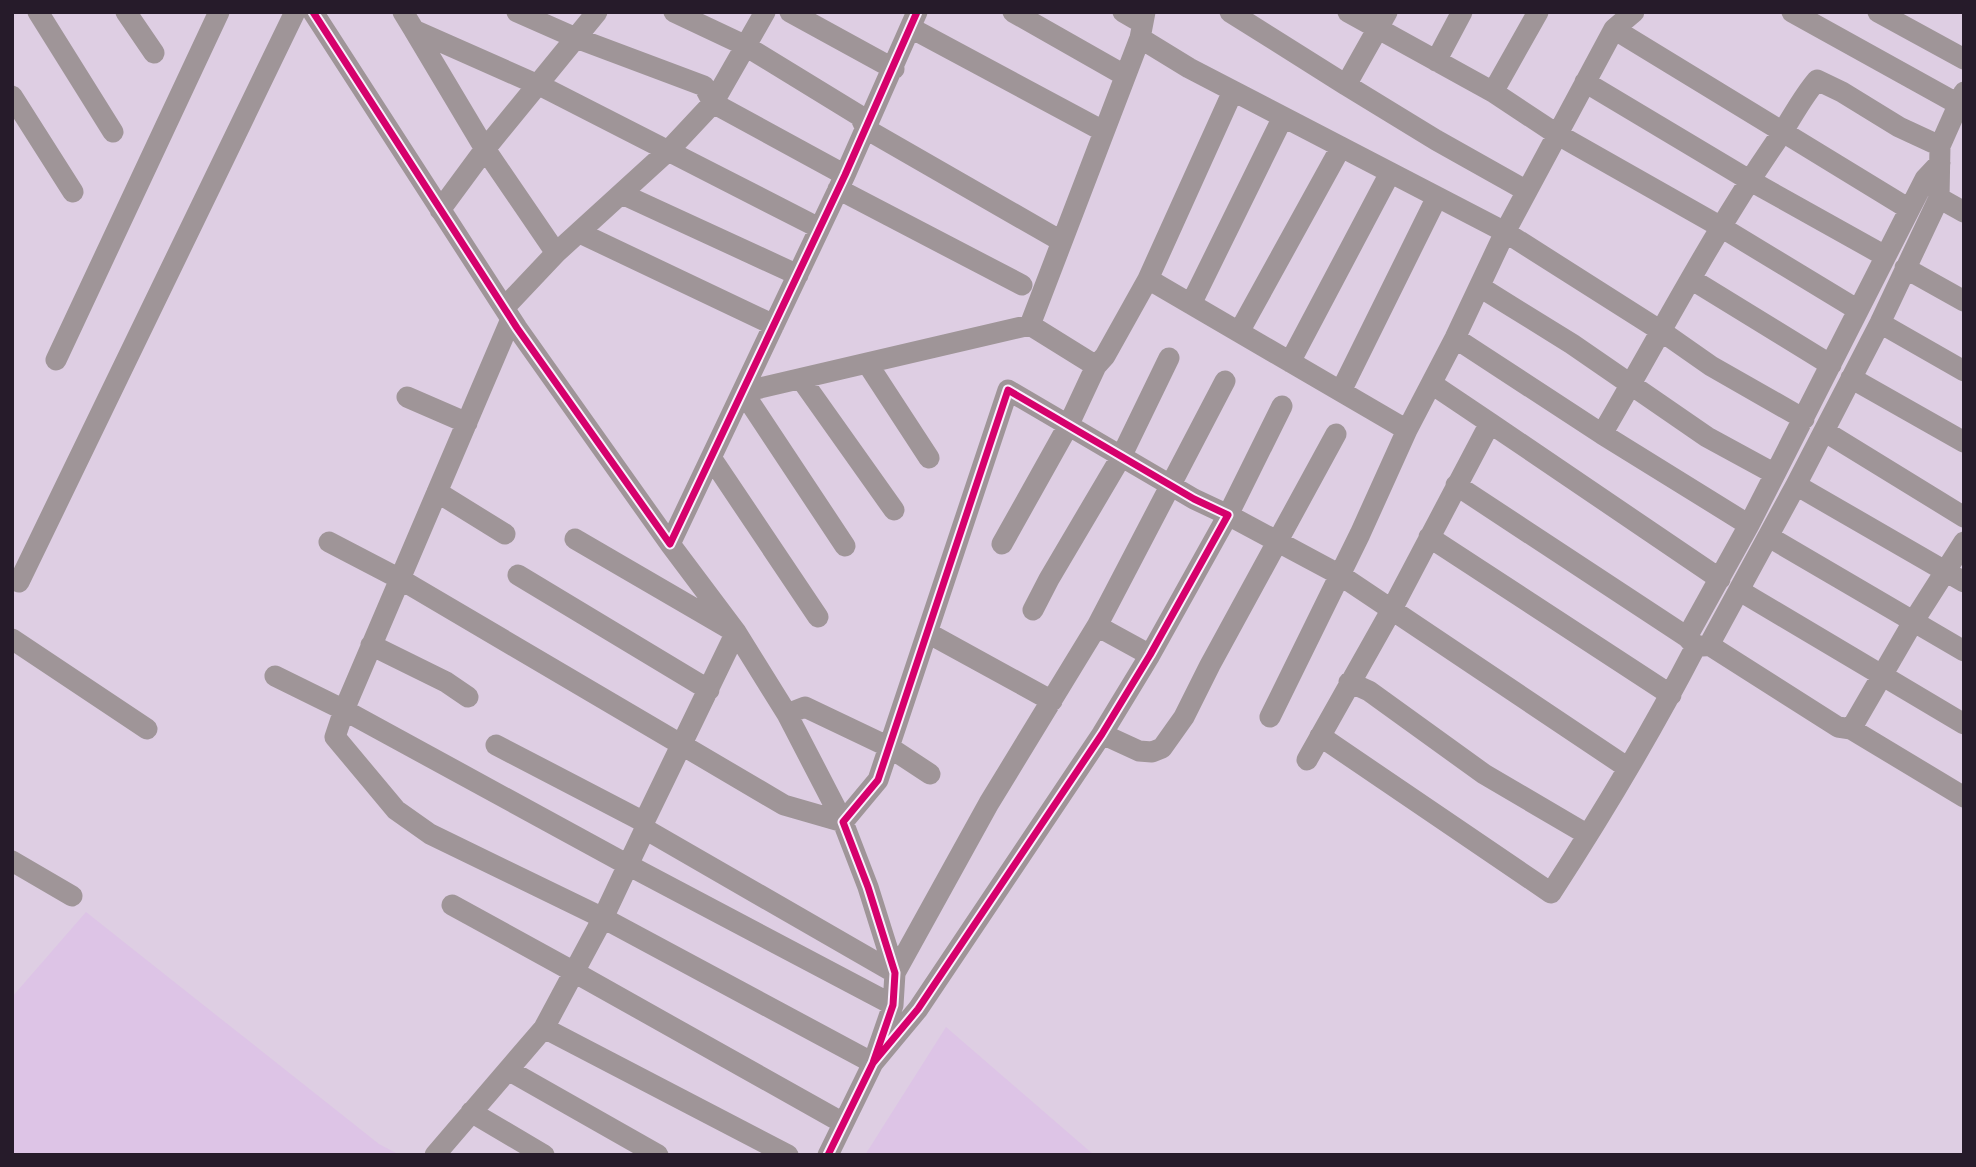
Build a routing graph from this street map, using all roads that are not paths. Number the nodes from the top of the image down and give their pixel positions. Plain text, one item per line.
1 (38, 12) edge
2 (127, 12) edge
3 (219, 12) edge
4 (295, 12) edge
5 (313, 12) edge
6 (517, 12) edge
7 (597, 12) edge
8 (674, 12) edge
9 (765, 12) edge
10 (790, 12) edge
11 (1013, 12) edge
12 (1123, 12) edge
13 (1230, 12) edge
14 (1348, 12) edge
15 (1462, 12) edge
16 (1538, 12) edge
17 (1634, 12) edge
18 (1792, 12) edge
19 (1878, 12) edge
20 (914, 20) edge
21 (408, 21) edge
22 (1382, 21) edge
23 (1142, 24) edge
24 (1614, 29) junction
25 (576, 38) junction
26 (744, 45) junction
27 (154, 53) dead end
28 (1964, 59) edge
29 (1436, 61) junction
30 (894, 69) junction
31 (1124, 75) junction
32 (1585, 82) junction
33 (1346, 85) junction
34 (539, 86) junction
35 (1233, 91) junction
36 (1493, 92) junction
37 (12, 96) edge
38 (713, 103) junction
39 (1959, 110) edge
40 (1283, 117) junction
41 (866, 129) junction
42 (1102, 131) junction
43 (113, 132) dead end
44 (1782, 132) junction
45 (1557, 134) junction
46 (1341, 147) junction
47 (485, 149) junction
48 (669, 150) junction
49 (1940, 155) junction
50 (1390, 173) junction
51 (1749, 180) junction
52 (842, 182) junction
53 (1527, 191) junction
54 (74, 192) dead end
55 (622, 194) junction
56 (1437, 197) junction
57 (1940, 198) junction
58 (1909, 209) junction
59 (439, 210) junction
60 (1964, 212) edge
61 (1721, 227) junction
62 (819, 228) junction
63 (1505, 232) junction
64 (580, 233) junction
65 (1061, 241) junction
66 (556, 253) junction
67 (1885, 256) junction
68 (1905, 268) junction
69 (798, 275) junction
70 (1147, 279) junction
71 (1691, 279) junction
72 (1023, 285) dead end
73 (1480, 287) junction
74 (1964, 301) edge
75 (1191, 304) junction
76 (1858, 310) junction
77 (508, 313) junction
78 (1880, 323) junction
79 (775, 325) junction
80 (1030, 325) junction
81 (1661, 331) junction
82 (1239, 332) junction
83 (1455, 338) junction
84 (1169, 358) dead end
85 (56, 360) dead end
86 (1290, 362) junction
87 (867, 363) junction
88 (1830, 365) junction
89 (1096, 366) junction
90 (1964, 371) edge
91 (1851, 377) junction
92 (801, 379) junction
93 (1225, 381) dead end
94 (1432, 384) junction
95 (1631, 385) junction
96 (1341, 391) junction
97 (743, 392) junction
98 (407, 397) dead end
99 (1282, 406) dead end
100 (1804, 419) junction
101 (467, 423) junction
102 (1490, 423) junction
103 (1068, 426) junction
104 (1407, 430) junction
105 (1824, 431) junction
106 (1336, 434) dead end
107 (1602, 434) junction
108 (1964, 442) edge
109 (1121, 457) junction
110 (929, 458) dead end
111 (712, 459) junction
112 (1775, 474) junction
113 (1172, 485) junction
114 (1456, 485) junction
115 (1796, 485) junction
116 (437, 492) junction
117 (894, 510) dead end
118 (1228, 515) junction
119 (1964, 517) edge
120 (1749, 525) junction
121 (505, 534) dead end
122 (1429, 537) junction
123 (1769, 537) junction
124 (575, 539) dead end
125 (1964, 541) edge
126 (329, 542) dead end
127 (1277, 543) junction
128 (670, 544) junction
129 (1002, 544) dead end
130 (845, 546) dead end
131 (1944, 571) junction
132 (518, 576) dead end
133 (1340, 576) junction
134 (400, 579) junction
135 (1720, 579) junction
136 (19, 582) dead end
137 (1964, 582) edge
138 (1740, 591) junction
139 (1392, 609) junction
140 (1033, 610) dead end
141 (818, 617) dead end
142 (1913, 622) junction
143 (1097, 626) junction
144 (736, 632) junction
145 (928, 633) junction
146 (12, 639) edge
147 (1697, 643) junction
148 (371, 645) junction
149 (1964, 651) edge
150 (1150, 655) junction
151 (1882, 675) junction
152 (275, 676) dead end
153 (1349, 682) junction
154 (709, 690) junction
155 (1671, 695) junction
156 (468, 697) dead end
157 (1052, 701) junction
158 (344, 710) junction
159 (787, 714) junction
160 (1270, 717) dead end
161 (1964, 724) edge
162 (147, 729) dead end
163 (1851, 729) junction
164 (1102, 734) junction
165 (1320, 736) junction
166 (496, 745) dead end
167 (682, 745) junction
168 (889, 747) junction
169 (1307, 760) dead end
170 (1628, 768) junction
171 (930, 774) dead end
172 (1964, 797) edge
173 (843, 822) junction
174 (644, 826) junction
175 (1588, 835) junction
176 (12, 861) edge
177 (628, 865) junction
178 (72, 896) dead end
179 (452, 905) dead end
180 (603, 918) junction
181 (573, 972) junction
182 (895, 973) junction
183 (893, 1005) junction
184 (544, 1028) junction
185 (873, 1063) junction
186 (508, 1070) junction
187 (471, 1112) junction
188 (844, 1123) junction
189 (435, 1155) edge
190 (544, 1155) edge
191 (658, 1155) edge
192 (788, 1155) edge
193 (828, 1155) edge

1 - 43 street
2 - 27 street
3 - 85 street
4 - 136 street
5 - 59 street
6 - 25 street
7 - 25 street
8 - 26 street
9 - 26 street
10 - 30 street
11 - 31 street
12 - 23 street
13 - 33 street
14 - 22 street
15 - 29 street
16 - 36 street
17 - 24 street
18 - 39 street
19 - 28 street
20 - 30 street
20 - 42 street
21 - 34 street
21 - 47 street
22 - 29 street
22 - 33 street
23 - 31 street
23 - 35 street
24 - 32 street
24 - 44 street
25 - 34 street
25 - 38 street
26 - 38 street
26 - 41 street
29 - 36 street
30 - 41 street
31 - 42 street
32 - 45 street
32 - 51 street
33 - 53 street
34 - 47 street
34 - 48 street
35 - 40 street
35 - 70 street
36 - 45 street
37 - 54 street
38 - 48 street
38 - 52 street
39 - 49 street
40 - 46 street
40 - 75 street
41 - 52 street
41 - 65 street
42 - 65 street
44 - 49 street
44 - 51 street
44 - 58 street
45 - 53 street
45 - 61 street
46 - 50 street
46 - 82 street
47 - 59 street
47 - 66 street
48 - 55 street
48 - 62 street
49 - 57 street
49 - 58 street
50 - 56 street
50 - 86 street
51 - 61 street
51 - 67 street
52 - 62 street
52 - 72 street
53 - 63 street
55 - 64 street
55 - 69 street
56 - 63 street
56 - 96 street
57 - 60 street
57 - 68 street
58 - 67 street
59 - 77 street
61 - 71 street
61 - 76 street
62 - 69 street
63 - 73 street
63 - 81 street
64 - 66 street
64 - 79 street
65 - 80 street
66 - 77 street
67 - 76 street
68 - 74 street
68 - 78 street
69 - 79 street
70 - 75 street
70 - 89 street
71 - 81 street
71 - 88 street
73 - 83 street
73 - 95 street
75 - 82 street
76 - 88 street
77 - 101 street
77 - 128 street
78 - 90 street
78 - 91 street
79 - 97 street
80 - 87 street
80 - 89 street
81 - 95 street
81 - 100 street
82 - 86 street
83 - 94 street
83 - 107 street
84 - 109 street
86 - 96 street
87 - 92 street
87 - 110 street
88 - 100 street
89 - 103 street
91 - 105 street
91 - 108 street
92 - 97 street
92 - 117 street
93 - 113 street
94 - 102 street
94 - 104 street
95 - 107 street
95 - 112 street
96 - 104 street
97 - 111 street
97 - 130 street
98 - 101 street
99 - 118 street
100 - 112 street
101 - 116 street
102 - 114 street
102 - 135 street
103 - 109 street
103 - 129 street
103 - 145 street
104 - 133 street
105 - 115 street
105 - 119 street
106 - 127 street
107 - 120 street
109 - 113 street
109 - 140 street
111 - 128 street
111 - 141 street
112 - 120 street
113 - 118 street
113 - 143 street
114 - 122 street
114 - 147 street
115 - 123 street
115 - 131 street
116 - 121 street
116 - 134 street
118 - 127 street
118 - 150 street
120 - 135 street
122 - 139 street
122 - 155 street
123 - 138 street
123 - 142 street
124 - 144 street
125 - 131 street
126 - 134 street
127 - 133 street
127 - 164 street
128 - 144 street
131 - 137 street
131 - 142 street
132 - 154 street
133 - 139 street
133 - 160 street
134 - 148 street
134 - 167 street
135 - 147 street
138 - 147 street
138 - 151 street
139 - 153 street
139 - 170 street
142 - 149 street
142 - 151 street
143 - 150 street
143 - 157 street
144 - 154 street
144 - 159 street
145 - 157 street
145 - 168 street
146 - 162 street
147 - 155 street
147 - 163 street
148 - 156 street
148 - 158 street
150 - 164 street
151 - 161 street
151 - 163 street
152 - 158 street
153 - 165 street
153 - 175 street
154 - 167 street
155 - 170 street
157 - 182 street
158 - 177 street
158 - 180 street
159 - 168 street
159 - 173 street
163 - 172 street
164 - 185 street
165 - 169 street
165 - 175 street
166 - 174 street
167 - 173 street
167 - 174 street
168 - 171 street
168 - 173 street
170 - 175 street
173 - 182 street
174 - 177 street
174 - 182 street
176 - 178 street
177 - 180 street
177 - 183 street
179 - 181 street
180 - 181 street
180 - 185 street
181 - 184 street
181 - 188 street
182 - 183 street
183 - 185 street
184 - 186 street
184 - 192 street
185 - 188 street
186 - 187 street
186 - 191 street
187 - 189 street
187 - 190 street
188 - 193 street

